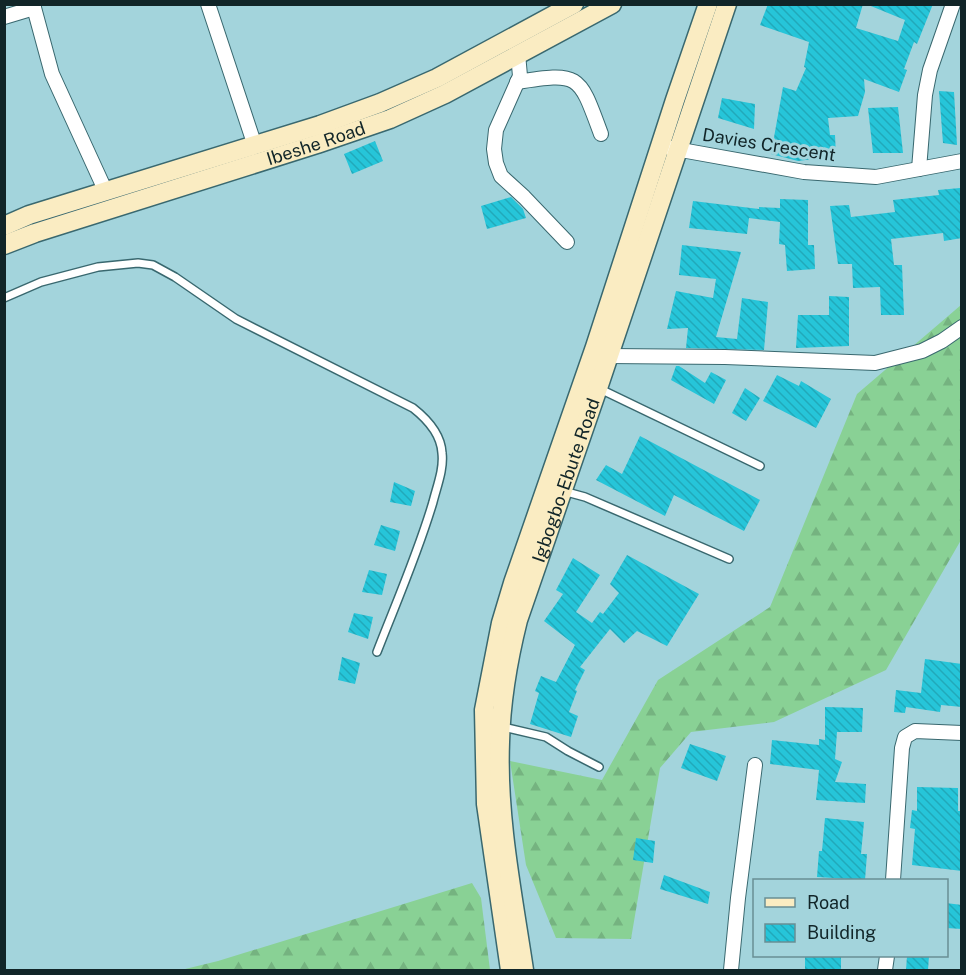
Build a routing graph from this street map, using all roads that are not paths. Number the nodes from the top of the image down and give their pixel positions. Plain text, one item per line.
1 (208, 4) edge
2 (574, 4) edge
3 (612, 4) edge
4 (708, 4) edge
5 (727, 4) edge
6 (953, 4) edge
7 (34, 6) edge
8 (4, 17) edge
9 (518, 54) junction
10 (517, 82) junction
11 (602, 134) dead end
12 (255, 146) junction
13 (669, 147) junction
14 (962, 161) edge
15 (919, 169) junction
16 (106, 192) junction
17 (4, 226) edge
18 (567, 242) dead end
19 (4, 246) edge
20 (4, 298) edge
21 (962, 327) edge
22 (608, 356) junction
23 (598, 388) junction
24 (760, 466) dead end
25 (563, 491) junction
26 (729, 559) dead end
27 (377, 652) dead end
28 (501, 727) junction
29 (962, 733) edge
30 (755, 765) dead end
31 (599, 767) dead end
32 (893, 879) edge
33 (510, 970) edge
34 (524, 970) edge
35 (731, 970) edge

1 - 12 street
2 - 12 main road, Ibeshe Road
3 - 9 main road, Ibeshe Road
4 - 13 main road, Igbogbo-Ebute Road
5 - 13 main road, Igbogbo-Ebute Road
6 - 15 street
7 - 8 street
7 - 16 street
9 - 10 street
9 - 19 main road, Ibeshe Road
10 - 11 street
10 - 18 street
12 - 16 main road, Ibeshe Road
13 - 15 street, Davies Crescent
13 - 22 main road, Igbogbo-Ebute Road
13 - 33 main road, Igbogbo-Ebute Road
14 - 15 street, Davies Crescent
16 - 17 main road, Ibeshe Road
20 - 27 lane
21 - 22 street
22 - 23 main road, Igbogbo-Ebute Road
23 - 24 lane
23 - 25 main road, Igbogbo-Ebute Road
25 - 26 lane
25 - 28 main road, Igbogbo-Ebute Road
28 - 31 lane
28 - 34 main road, Igbogbo-Ebute Road
29 - 32 street
30 - 35 street

